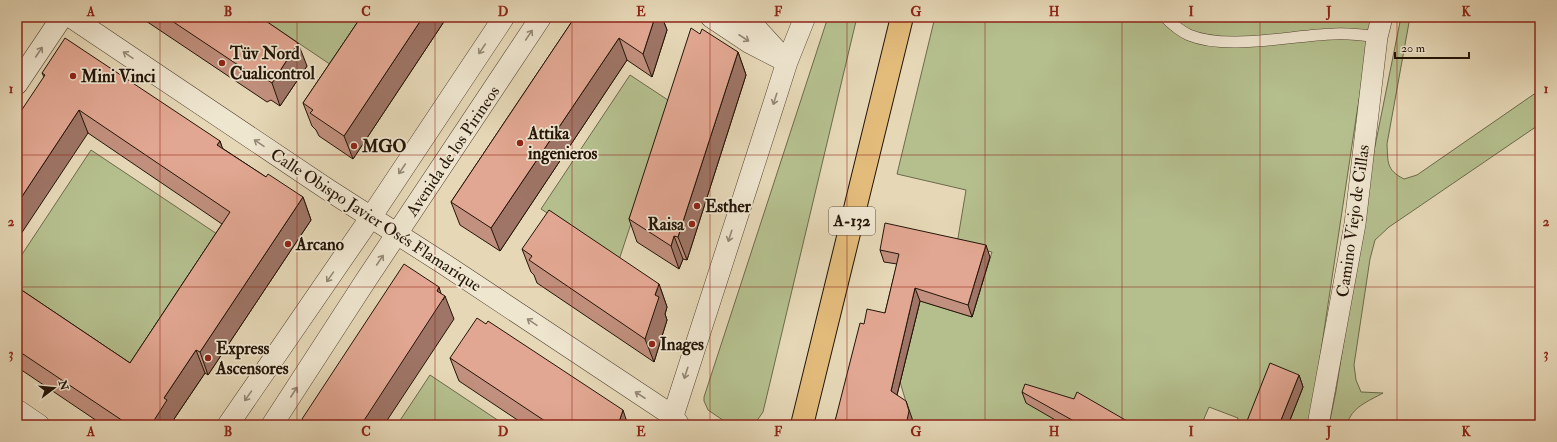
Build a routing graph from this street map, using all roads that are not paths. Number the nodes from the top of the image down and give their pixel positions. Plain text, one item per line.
1 (62, 17) edge
2 (71, 17) edge
3 (504, 17) edge
4 (541, 17) edge
5 (711, 17) edge
6 (746, 17) edge
7 (804, 17) edge
8 (902, 17) edge
9 (1165, 17) edge
10 (1382, 17) edge
11 (1377, 37) junction
12 (787, 62) junction
13 (17, 84) edge
14 (371, 216) junction
15 (397, 234) junction
16 (17, 410) edge
17 (674, 422) edge
18 (39, 425) edge
19 (228, 425) edge
20 (272, 425) edge
21 (802, 425) edge
22 (1318, 425) edge

13 -> 1 street
14 -> 2 street, Calle Obispo Javier Osés Flamarique
3 -> 14 street, Avenida de los Pirineos
15 -> 4 street, Avenida de los Pirineos
5 -> 12 street
6 - 12 street
7 - 12 street
8 - 21 main road, A-132
9 - 11 lane
10 - 11 street, Camino Viejo de Cillas
11 - 22 street, Camino Viejo de Cillas
12 -> 17 street
14 - 15 street, Calle Obispo Javier Osés Flamarique
14 -> 19 street, Avenida de los Pirineos
17 -> 15 street, Calle Obispo Javier Osés Flamarique
20 -> 15 street, Avenida de los Pirineos
16 - 18 street

